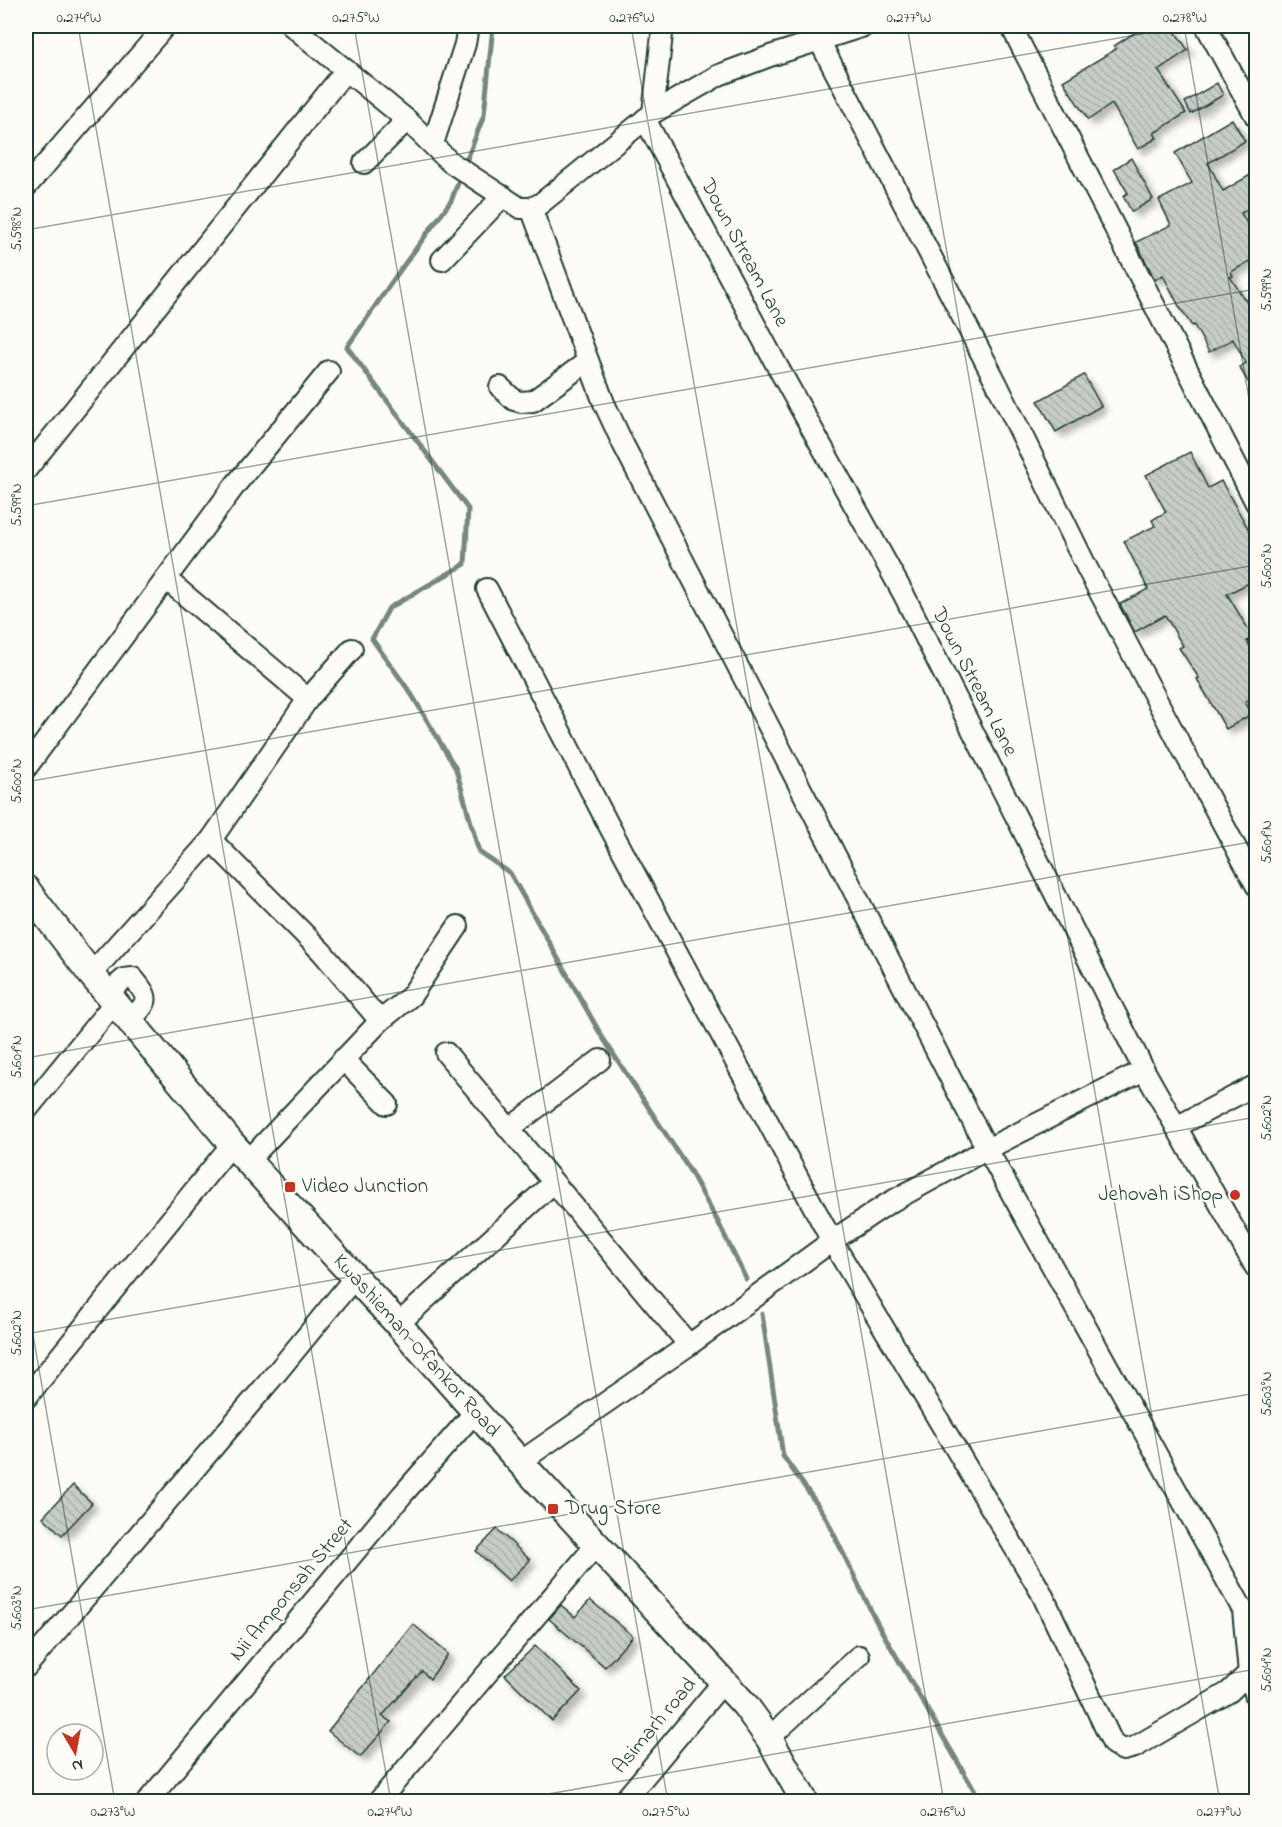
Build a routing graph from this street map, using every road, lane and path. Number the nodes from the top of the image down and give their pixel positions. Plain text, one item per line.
1 (165, 26) edge
2 (292, 26) edge
3 (468, 26) edge
4 (663, 26) edge
5 (864, 26) edge
6 (1011, 26) edge
7 (1206, 26) edge
8 (817, 33) edge
9 (346, 70) junction
10 (649, 116) junction
11 (1257, 117) edge
12 (407, 120) junction
13 (432, 144) junction
14 (364, 163) dead end
15 (26, 187) edge
16 (503, 196) junction
17 (531, 208) junction
18 (442, 260) dead end
19 (588, 361) junction
20 (329, 371) dead end
21 (500, 387) dead end
22 (26, 470) edge
23 (1257, 503) edge
24 (166, 579) junction
25 (487, 589) dead end
26 (352, 649) dead end
27 (308, 699) junction
28 (26, 768) edge
29 (211, 840) junction
30 (1257, 885) edge
31 (26, 889) edge
32 (458, 926) dead end
33 (111, 997) junction
34 (380, 1022) junction
35 (446, 1053) dead end
36 (343, 1059) junction
37 (600, 1060) dead end
38 (1144, 1070) junction
39 (1257, 1085) edge
40 (387, 1104) dead end
41 (26, 1111) edge
42 (1176, 1127) junction
43 (509, 1129) junction
44 (987, 1149) junction
45 (240, 1152) junction
46 (553, 1183) junction
47 (832, 1240) junction
48 (1257, 1268) edge
49 (355, 1277) junction
50 (398, 1324) junction
51 (689, 1345) junction
52 (26, 1398) edge
53 (475, 1412) junction
54 (520, 1462) junction
55 (597, 1544) junction
56 (860, 1656) dead end
57 (26, 1667) edge
58 (1253, 1670) edge
59 (724, 1681) junction
60 (1257, 1697) edge
61 (769, 1738) junction
62 (147, 1802) edge
63 (378, 1802) edge
64 (624, 1802) edge
65 (805, 1802) edge

1 - 15 street
2 - 9 street
3 - 13 street
4 - 10 street
5 - 8 street
6 - 23 street
7 - 11 street
8 - 10 street
8 - 30 street
9 - 12 street
9 - 22 street
10 - 17 street
10 - 38 street, Down Stream Lane
12 - 13 street
12 - 14 street
13 - 16 street
16 - 17 street
16 - 18 street
17 - 19 street
19 - 21 street
19 - 44 street
20 - 24 street
24 - 27 street
24 - 28 street
25 - 47 street
26 - 27 street
27 - 29 street
29 - 33 street
29 - 34 street
31 - 33 main road, Kwashieman-Ofankor Road
32 - 34 street
33 - 41 street
33 - 45 main road, Kwashieman-Ofankor Road
34 - 36 street
35 - 43 street
36 - 40 street
36 - 45 street
37 - 43 street
38 - 42 street, Down Stream Lane
38 - 44 street
39 - 42 street
42 - 48 street, Down Stream Lane
43 - 46 street
44 - 47 street
44 - 58 street
45 - 49 main road, Kwashieman-Ofankor Road
45 - 52 street
46 - 50 street
46 - 51 street
47 - 51 street
47 - 58 street
49 - 50 main road, Kwashieman-Ofankor Road
49 - 57 street
50 - 53 main road, Kwashieman-Ofankor Road
51 - 54 street
53 - 54 main road, Kwashieman-Ofankor Road
53 - 62 street, Nii Amponsah Street
54 - 55 main road, Kwashieman-Ofankor Road
55 - 59 main road, Kwashieman-Ofankor Road
55 - 63 street
56 - 61 street
58 - 60 street
59 - 61 main road, Kwashieman-Ofankor Road
59 - 64 street, Asimarh road
61 - 65 main road, Kwashieman-Ofankor Road

